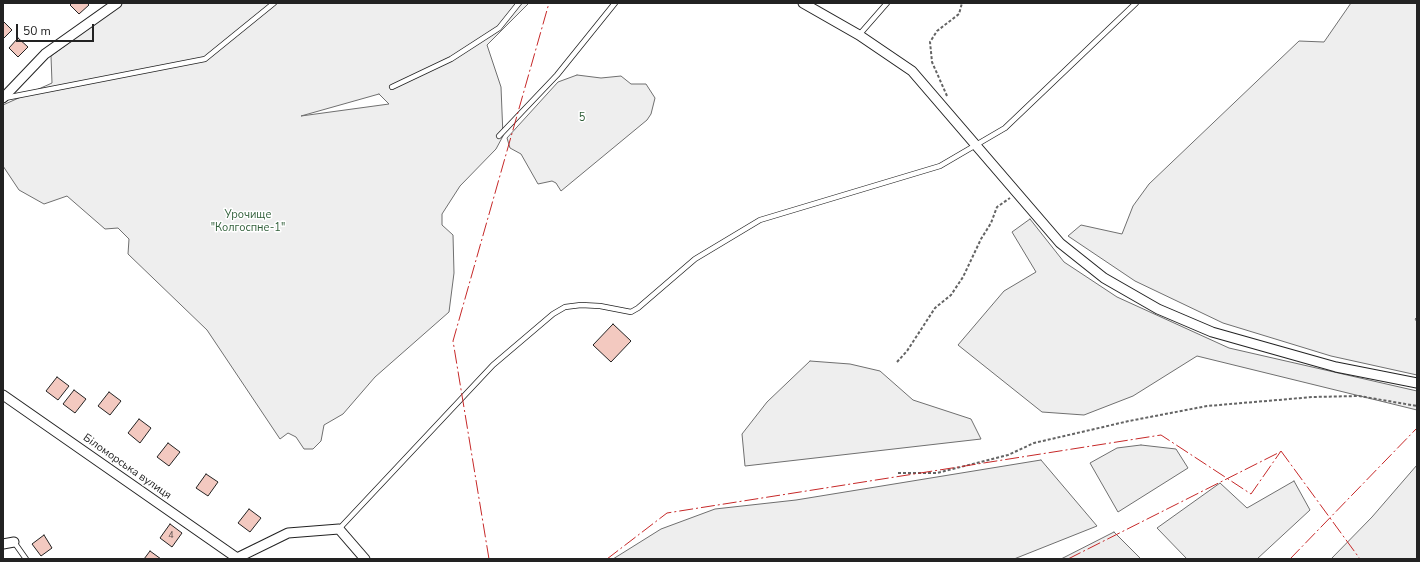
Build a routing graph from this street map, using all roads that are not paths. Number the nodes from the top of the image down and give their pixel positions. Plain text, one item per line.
1 (274, 3) edge
2 (519, 3) edge
3 (615, 3) edge
4 (803, 3) edge
5 (1136, 3) edge
6 (114, 4) edge
7 (883, 4) edge
8 (859, 35) junction
9 (392, 87) dead end
10 (3, 98) edge
11 (499, 136) dead end
12 (976, 145) junction
13 (1417, 383) edge
14 (3, 395) edge
15 (339, 529) junction
16 (14, 542) joint
17 (3, 544) edge
18 (26, 559) edge
19 (236, 559) edge
20 (365, 559) edge

1 - 10 lane
2 - 9 lane
3 - 11 lane
4 - 8 street
5 - 12 lane
6 - 10 street
7 - 8 lane
8 - 12 street
12 - 13 street
12 - 15 lane
14 - 19 street, Біломорська вулиця
15 - 19 street
15 - 20 street
16 - 17 street
16 - 18 lane

